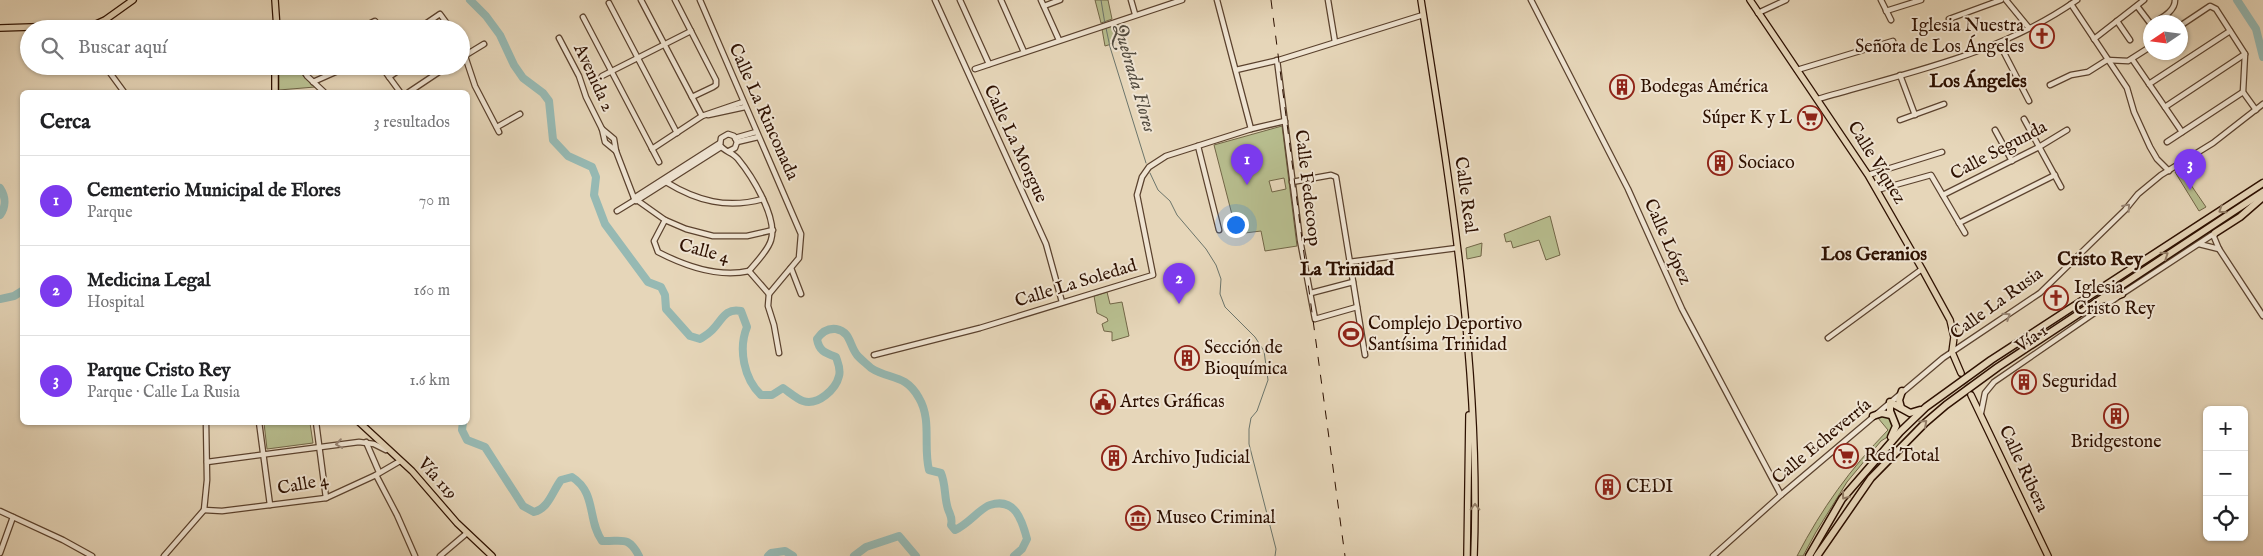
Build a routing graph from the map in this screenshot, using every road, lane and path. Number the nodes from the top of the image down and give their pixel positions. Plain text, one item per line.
1 (133, 0) edge
2 (275, 0) edge
3 (641, 0) edge
4 (675, 0) edge
5 (700, 0) edge
6 (935, 0) edge
7 (960, 0) edge
8 (1001, 0) edge
9 (1041, 0) edge
10 (1060, 0) edge
11 (1131, 0) edge
12 (1182, 0) edge
13 (1217, 0) edge
14 (1328, 0) edge
15 (1421, 0) edge
16 (1531, 0) edge
17 (1750, 0) edge
18 (1786, 0) edge
19 (1881, 0) edge
20 (1920, 0) edge
21 (2001, 0) edge
22 (2006, 0) edge
23 (2077, 0) edge
24 (2144, 0) edge
25 (2175, 0) edge
26 (609, 3) dead end
27 (2071, 4) junction
28 (1044, 6) junction
29 (2137, 6) junction
30 (1886, 11) junction
31 (1758, 13) junction
32 (1135, 14) junction
33 (1423, 15) junction
34 (2144, 15) edge
35 (2165, 15) edge
36 (583, 17) dead end
37 (1949, 19) dead end
38 (103, 20) edge
39 (276, 20) edge
40 (431, 20) edge
41 (444, 20) edge
42 (1891, 20) dead end
43 (2117, 21) junction
44 (2188, 21) edge
45 (0, 28) edge
46 (20, 28) edge
47 (2029, 28) junction
48 (2230, 31) junction
49 (691, 32) junction
50 (559, 38) dead end
51 (2094, 39) junction
52 (1059, 40) junction
53 (2130, 40) dead end
54 (1893, 41) dead end
55 (1335, 42) junction
56 (1999, 43) junction
57 (484, 44) dead end
58 (664, 45) junction
59 (470, 52) edge
60 (1024, 52) junction
61 (2143, 52) edge
62 (2245, 54) junction
63 (638, 58) junction
64 (2132, 59) junction
65 (1277, 60) junction
66 (2107, 60) junction
67 (989, 64) junction
68 (975, 69) dead end
69 (1236, 70) junction
70 (1797, 70) junction
71 (611, 72) junction
72 (470, 74) edge
73 (112, 75) edge
74 (275, 75) edge
75 (308, 75) edge
76 (329, 75) edge
77 (392, 75) edge
78 (434, 75) edge
79 (1900, 75) junction
80 (602, 76) dead end
81 (389, 77) joint
82 (313, 82) junction
83 (2148, 84) junction
84 (2050, 85) dead end
85 (123, 90) edge
86 (275, 90) edge
87 (322, 90) edge
88 (399, 90) edge
89 (412, 90) edge
90 (2244, 92) junction
91 (692, 98) junction
92 (1818, 99) junction
93 (2029, 101) dead end
94 (744, 104) junction
95 (1944, 104) dead end
96 (2263, 104) edge
97 (2165, 107) junction
98 (2256, 110) junction
99 (520, 114) dead end
100 (705, 115) junction
101 (1915, 115) junction
102 (2024, 119) dead end
103 (1900, 120) dead end
104 (1285, 121) junction
105 (602, 129) junction
106 (1251, 129) junction
107 (1996, 130) dead end
108 (2067, 130) dead end
109 (2182, 132) junction
110 (677, 133) junction
111 (757, 134) junction
112 (736, 142) junction
113 (2167, 142) dead end
114 (720, 145) junction
115 (1198, 146) junction
116 (2039, 147) junction
117 (652, 149) junction
118 (616, 151) junction
119 (729, 151) junction
120 (1942, 152) dead end
121 (738, 158) junction
122 (2012, 160) junction
123 (659, 162) dead end
124 (2169, 171) junction
125 (1868, 175) junction
126 (677, 176) junction
127 (2055, 176) junction
128 (666, 182) junction
129 (1292, 182) junction
130 (2263, 183) edge
131 (629, 184) junction
132 (2061, 186) dead end
133 (678, 189) junction
134 (1877, 190) junction
135 (2263, 192) edge
136 (642, 195) junction
137 (1944, 195) junction
138 (2263, 197) edge
139 (763, 198) junction
140 (635, 200) junction
141 (645, 207) junction
142 (617, 210) dead end
143 (665, 220) junction
144 (1959, 223) junction
145 (773, 230) junction
146 (1219, 230) dead end
147 (1965, 233) dead end
148 (2215, 233) junction
149 (2199, 244) junction
150 (1457, 248) junction
151 (2219, 249) junction
152 (1350, 262) junction
153 (791, 268) junction
154 (1922, 270) junction
155 (748, 271) junction
156 (1353, 282) junction
157 (1311, 293) junction
158 (769, 294) junction
159 (801, 294) dead end
160 (2122, 294) junction
161 (1062, 302) junction
162 (2096, 302) junction
163 (1357, 307) junction
164 (2263, 316) edge
165 (1828, 338) dead end
166 (1952, 352) junction
167 (779, 353) dead end
168 (874, 355) dead end
169 (1365, 355) dead end
170 (1961, 372) tunnel mouth
171 (1902, 392) junction
172 (1470, 395) junction
173 (1971, 395) tunnel mouth
174 (1890, 402) junction
175 (1926, 407) junction
176 (1902, 408) junction
177 (1891, 415) junction
178 (1980, 415) junction
179 (1873, 416) junction
180 (206, 425) edge
181 (259, 425) edge
182 (316, 425) edge
183 (362, 425) edge
184 (366, 442) junction
185 (319, 447) junction
186 (1468, 447) junction
187 (386, 450) junction
188 (263, 454) junction
189 (400, 461) junction
190 (207, 462) junction
191 (1475, 466) junction
192 (1864, 471) junction
193 (378, 474) junction
194 (1467, 481) junction
195 (1781, 494) junction
196 (326, 498) junction
197 (270, 505) junction
198 (204, 510) junction
199 (0, 511) edge
200 (13, 517) junction
201 (466, 533) junction
202 (0, 553) edge
203 (92, 556) edge
204 (164, 556) edge
205 (415, 556) edge
206 (440, 556) edge
207 (492, 556) edge
208 (1467, 556) edge
209 (1474, 556) edge
210 (1713, 556) edge
211 (1809, 556) edge
212 (1817, 556) edge
213 (2048, 556) edge

1 - 38 main road
2 - 39 main road
3 - 58 street
4 - 49 street
5 - 94 street, Calle La Rinconada
6 - 161 street, Calle La Morgue
7 - 67 street
8 - 60 street
9 - 28 street
10 - 28 street
11 - 32 street
12 - 32 street
13 - 69 street
14 - 55 street
15 - 33 main road, Calle Real
16 - 195 street, Calle López
17 - 31 main road, Calle Víquez
18 - 31 street
19 - 30 street
20 - 30 street
21 - 37 street
22 - 47 street
23 - 27 street
24 - 29 street
25 - 35 street
26 - 63 street
27 - 47 street
27 - 51 street
28 - 52 street
29 - 34 street
29 - 43 street
30 - 42 street
31 - 70 main road, Calle Víquez
32 - 52 street
33 - 55 street
33 - 150 main road, Calle Real
36 - 71 street
40 - 41 street
43 - 51 street
43 - 53 street
44 - 48 street
45 - 46 main road
47 - 56 street
48 - 62 street
48 - 83 street
49 - 58 street
49 - 91 street
50 - 105 street, Avenida 2
51 - 66 street
52 - 60 street
54 - 70 street
55 - 65 street
56 - 79 street
56 - 93 street
57 - 59 street
58 - 63 street
58 - 91 street
60 - 67 street
61 - 64 street
62 - 90 street
62 - 97 street
63 - 71 street
63 - 110 street
64 - 66 street
64 - 83 street
65 - 69 street
65 - 104 street, Calle Fedecoop
66 - 84 street
66 - 124 street
67 - 68 street
69 - 106 street
70 - 92 main road, Calle Víquez
71 - 80 street
71 - 117 street
72 - 99 street
73 - 85 street
74 - 86 main road
75 - 82 street
76 - 82 street
77 - 81 street
78 - 89 street
79 - 92 street
79 - 101 street
81 - 88 street
82 - 87 street
83 - 97 street
90 - 98 street
90 - 109 street
91 - 100 street
92 - 125 main road, Calle Víquez
94 - 100 street
94 - 111 street, Calle La Rinconada
95 - 101 street
96 - 98 street, Calle La Rusia
97 - 109 street
98 - 124 street, Calle La Rusia
100 - 110 street
101 - 103 street
102 - 116 street
104 - 106 street, Calle La Soledad
104 - 129 street, Calle Fedecoop
105 - 118 street, Avenida 2
105 - 118 street, Avenida 2
106 - 115 street, Calle La Soledad
107 - 122 street
108 - 116 street, Calle Segunda
109 - 113 street
110 - 117 street
111 - 112 street
111 - 153 street, Calle La Rinconada
112 - 114 street
112 - 119 street
112 - 121 street
114 - 119 street
114 - 126 street
114 - 136 street
115 - 146 street
115 - 161 street, Calle La Soledad
116 - 122 street, Calle Segunda
116 - 127 street
117 - 123 street
118 - 131 street, Avenida 2
119 - 121 street
120 - 125 street
121 - 139 street
122 - 137 street, Calle Segunda
166 -> 124 street, Calle La Rusia
125 - 134 main road, Calle Víquez
126 - 128 street
126 - 133 street
127 - 132 street
127 - 144 street
128 - 133 street
128 - 136 street
129 - 152 street
129 - 157 street, Calle Fedecoop
130 -> 175 highway
131 - 136 street
131 - 140 street, Avenida 2
133 - 139 street
134 - 137 street
134 - 154 main road, Calle Víquez
162 -> 135 highway
136 - 140 street
136 - 141 street
137 - 144 street
138 - 148 highway
139 - 145 street
140 - 141 street
140 - 142 street
141 - 143 street
143 - 145 street
143 - 155 street, Calle 4
144 - 147 street
145 - 155 street
148 - 149 street, Vía 1
148 - 151 street
149 - 151 street
149 - 160 street, Vía 1
150 - 152 street
150 - 172 main road, Calle Real
151 - 164 street
152 - 156 street
153 - 158 street
153 - 159 street
154 - 165 street
154 - 166 main road, Calle Víquez
155 - 158 street
156 - 157 street
156 - 163 street
157 - 163 street, Calle Fedecoop
158 - 167 street
160 - 162 highway
160 - 178 street, Vía 1
161 - 168 street, Calle La Soledad
212 -> 162 highway
163 - 169 street
166 - 170 main road
166 - 171 street, Calle Echeverría
171 - 174 street, Calle Echeverría
171 - 176 highway
172 - 186 main road, Calle Real
172 - 191 main road, Calle Real
173 - 178 main road, Calle Ribera
174 - 176 highway
174 - 177 highway
174 - 179 street, Calle Echeverría
175 - 176 highway
175 - 192 highway
177 - 179 highway
177 - 192 highway
178 - 213 main road, Calle Ribera
179 - 195 street, Calle Echeverría
180 - 190 street
181 - 188 street
182 - 185 street
183 - 187 main road, Vía 119
184 -> 185 street
184 - 187 street
184 - 193 street
185 - 188 street
185 - 196 street
186 - 191 main road
186 - 194 main road, Calle Real
187 - 189 main road, Vía 119
188 - 190 street
188 - 197 street
189 - 193 street, Calle 4
189 - 201 main road, Vía 119
190 - 198 street
191 - 194 main road
209 -> 191 main road, Calle Real
192 -> 211 highway
193 - 196 street, Calle 4
193 - 205 street
194 - 208 main road, Calle Real
195 - 210 street, Calle Echeverría
196 - 197 street, Calle 4
197 - 198 street, Calle 4
198 - 204 street
199 - 200 street
200 - 202 street
200 - 203 street
201 - 206 street
201 - 207 main road, Vía 119

